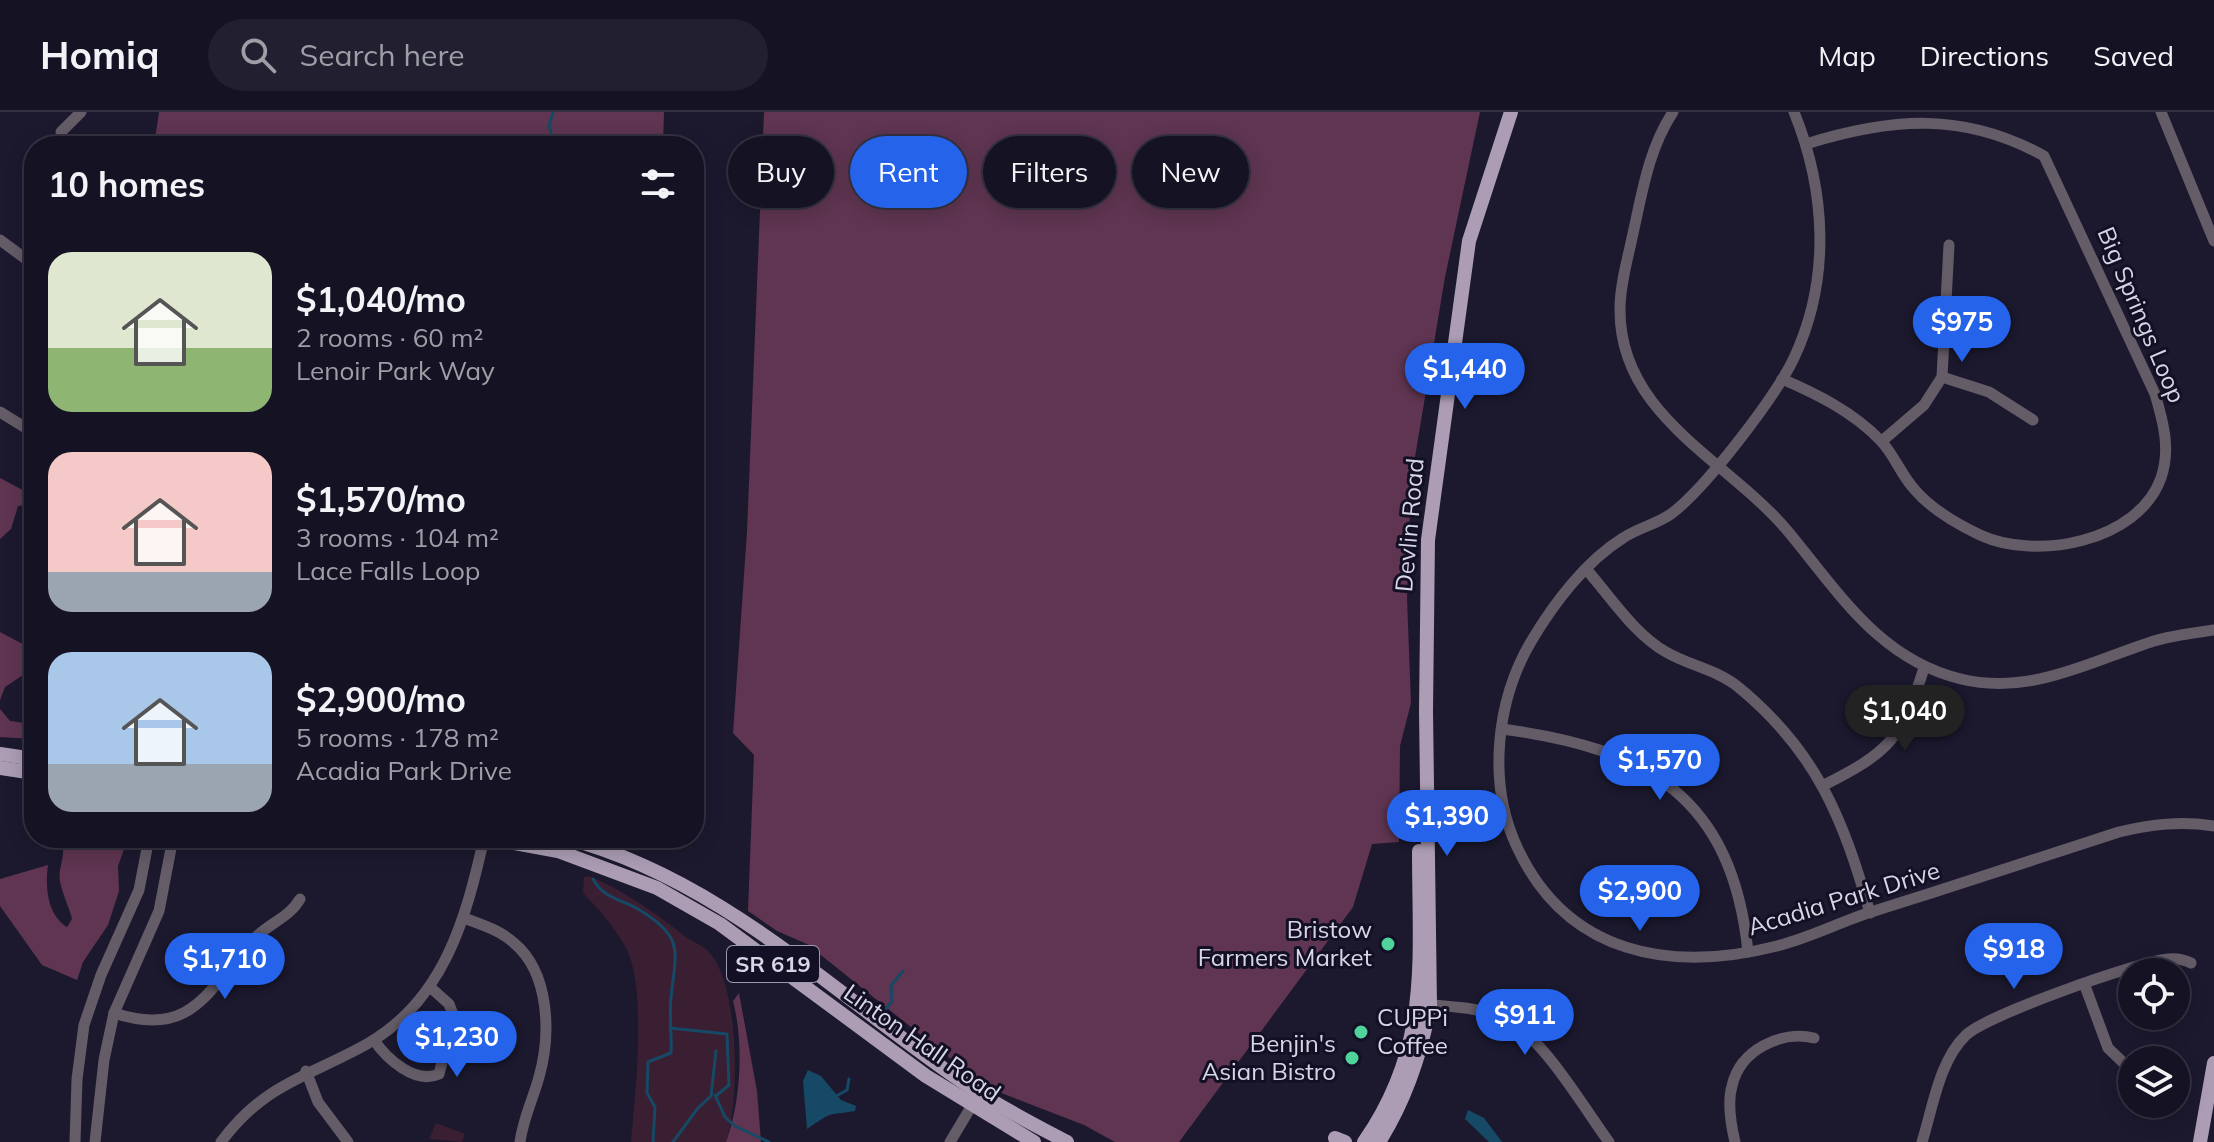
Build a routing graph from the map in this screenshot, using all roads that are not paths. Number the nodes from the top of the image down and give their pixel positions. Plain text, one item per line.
1 (81, 112) edge
2 (1511, 112) edge
3 (1673, 112) edge
4 (1794, 112) edge
5 (2161, 112) edge
6 (61, 132) dead end
7 (1806, 144) junction
8 (0, 240) edge
9 (2214, 241) edge
10 (1949, 245) dead end
11 (24, 258) edge
12 (1942, 377) junction
13 (1782, 379) junction
14 (0, 412) edge
15 (2033, 420) dead end
16 (24, 426) edge
17 (1882, 441) junction
18 (1717, 466) junction
19 (1586, 569) junction
20 (2214, 630) edge
21 (1924, 668) junction
22 (1502, 729) junction
23 (0, 754) edge
24 (24, 758) edge
25 (0, 768) edge
26 (24, 772) edge
27 (1824, 785) junction
28 (2214, 826) edge
29 (147, 848) edge
30 (171, 848) edge
31 (483, 848) edge
32 (541, 848) edge
33 (595, 848) edge
34 (300, 899) dead end
35 (1870, 913) junction
36 (464, 918) junction
37 (1748, 952) junction
38 (2191, 963) dead end
39 (2085, 986) junction
40 (430, 987) junction
41 (1424, 1004) junction
42 (114, 1013) junction
43 (1814, 1038) dead end
44 (374, 1040) junction
45 (2118, 1058) edge
46 (2214, 1063) edge
47 (306, 1071) junction
48 (971, 1107) junction
49 (1368, 1141) edge
50 (75, 1142) edge
51 (95, 1142) edge
52 (221, 1142) edge
53 (348, 1142) edge
54 (520, 1142) edge
55 (950, 1142) edge
56 (1034, 1142) edge
57 (1067, 1142) edge
58 (1338, 1142) edge
59 (1345, 1142) edge
60 (1609, 1142) edge
61 (1735, 1142) edge
62 (1922, 1142) edge
63 (2200, 1142) edge

1 - 6 street
2 - 41 main road, Devlin Road
3 - 18 street
4 - 7 street, Acadia Park Drive
5 - 9 street
7 - 13 street, Acadia Park Drive
7 - 17 street, Big Springs Loop
8 - 11 street
10 - 12 street
12 - 15 street
12 - 17 street
13 - 17 street, Big Springs Loop
13 - 18 street, Acadia Park Drive
14 - 16 street
18 - 19 street, Acadia Park Drive
18 - 21 street
19 - 22 street, Acadia Park Drive
19 - 27 street
20 - 21 street
21 - 27 street
22 - 37 street
22 - 37 street, Acadia Park Drive
23 - 24 main road
25 - 26 main road
27 - 35 street
28 - 35 street, Acadia Park Drive
29 - 50 street
30 - 42 street
31 - 36 street
32 - 48 main road, Linton Hall Road / SR 619
33 - 57 main road, Linton Hall Road / SR 619
34 - 42 street
35 - 37 street, Acadia Park Drive
36 - 40 street
36 - 54 street
38 - 39 street
39 - 45 street
39 - 62 street
40 - 44 street
40 - 44 street
41 - 49 main road, Devlin Road
41 - 60 street
42 - 51 street
43 - 61 street
44 - 47 street
46 - 63 main road
47 - 52 street
47 - 53 street
48 - 55 street
48 - 56 main road, Linton Hall Road / SR 619
58 - 59 main road

